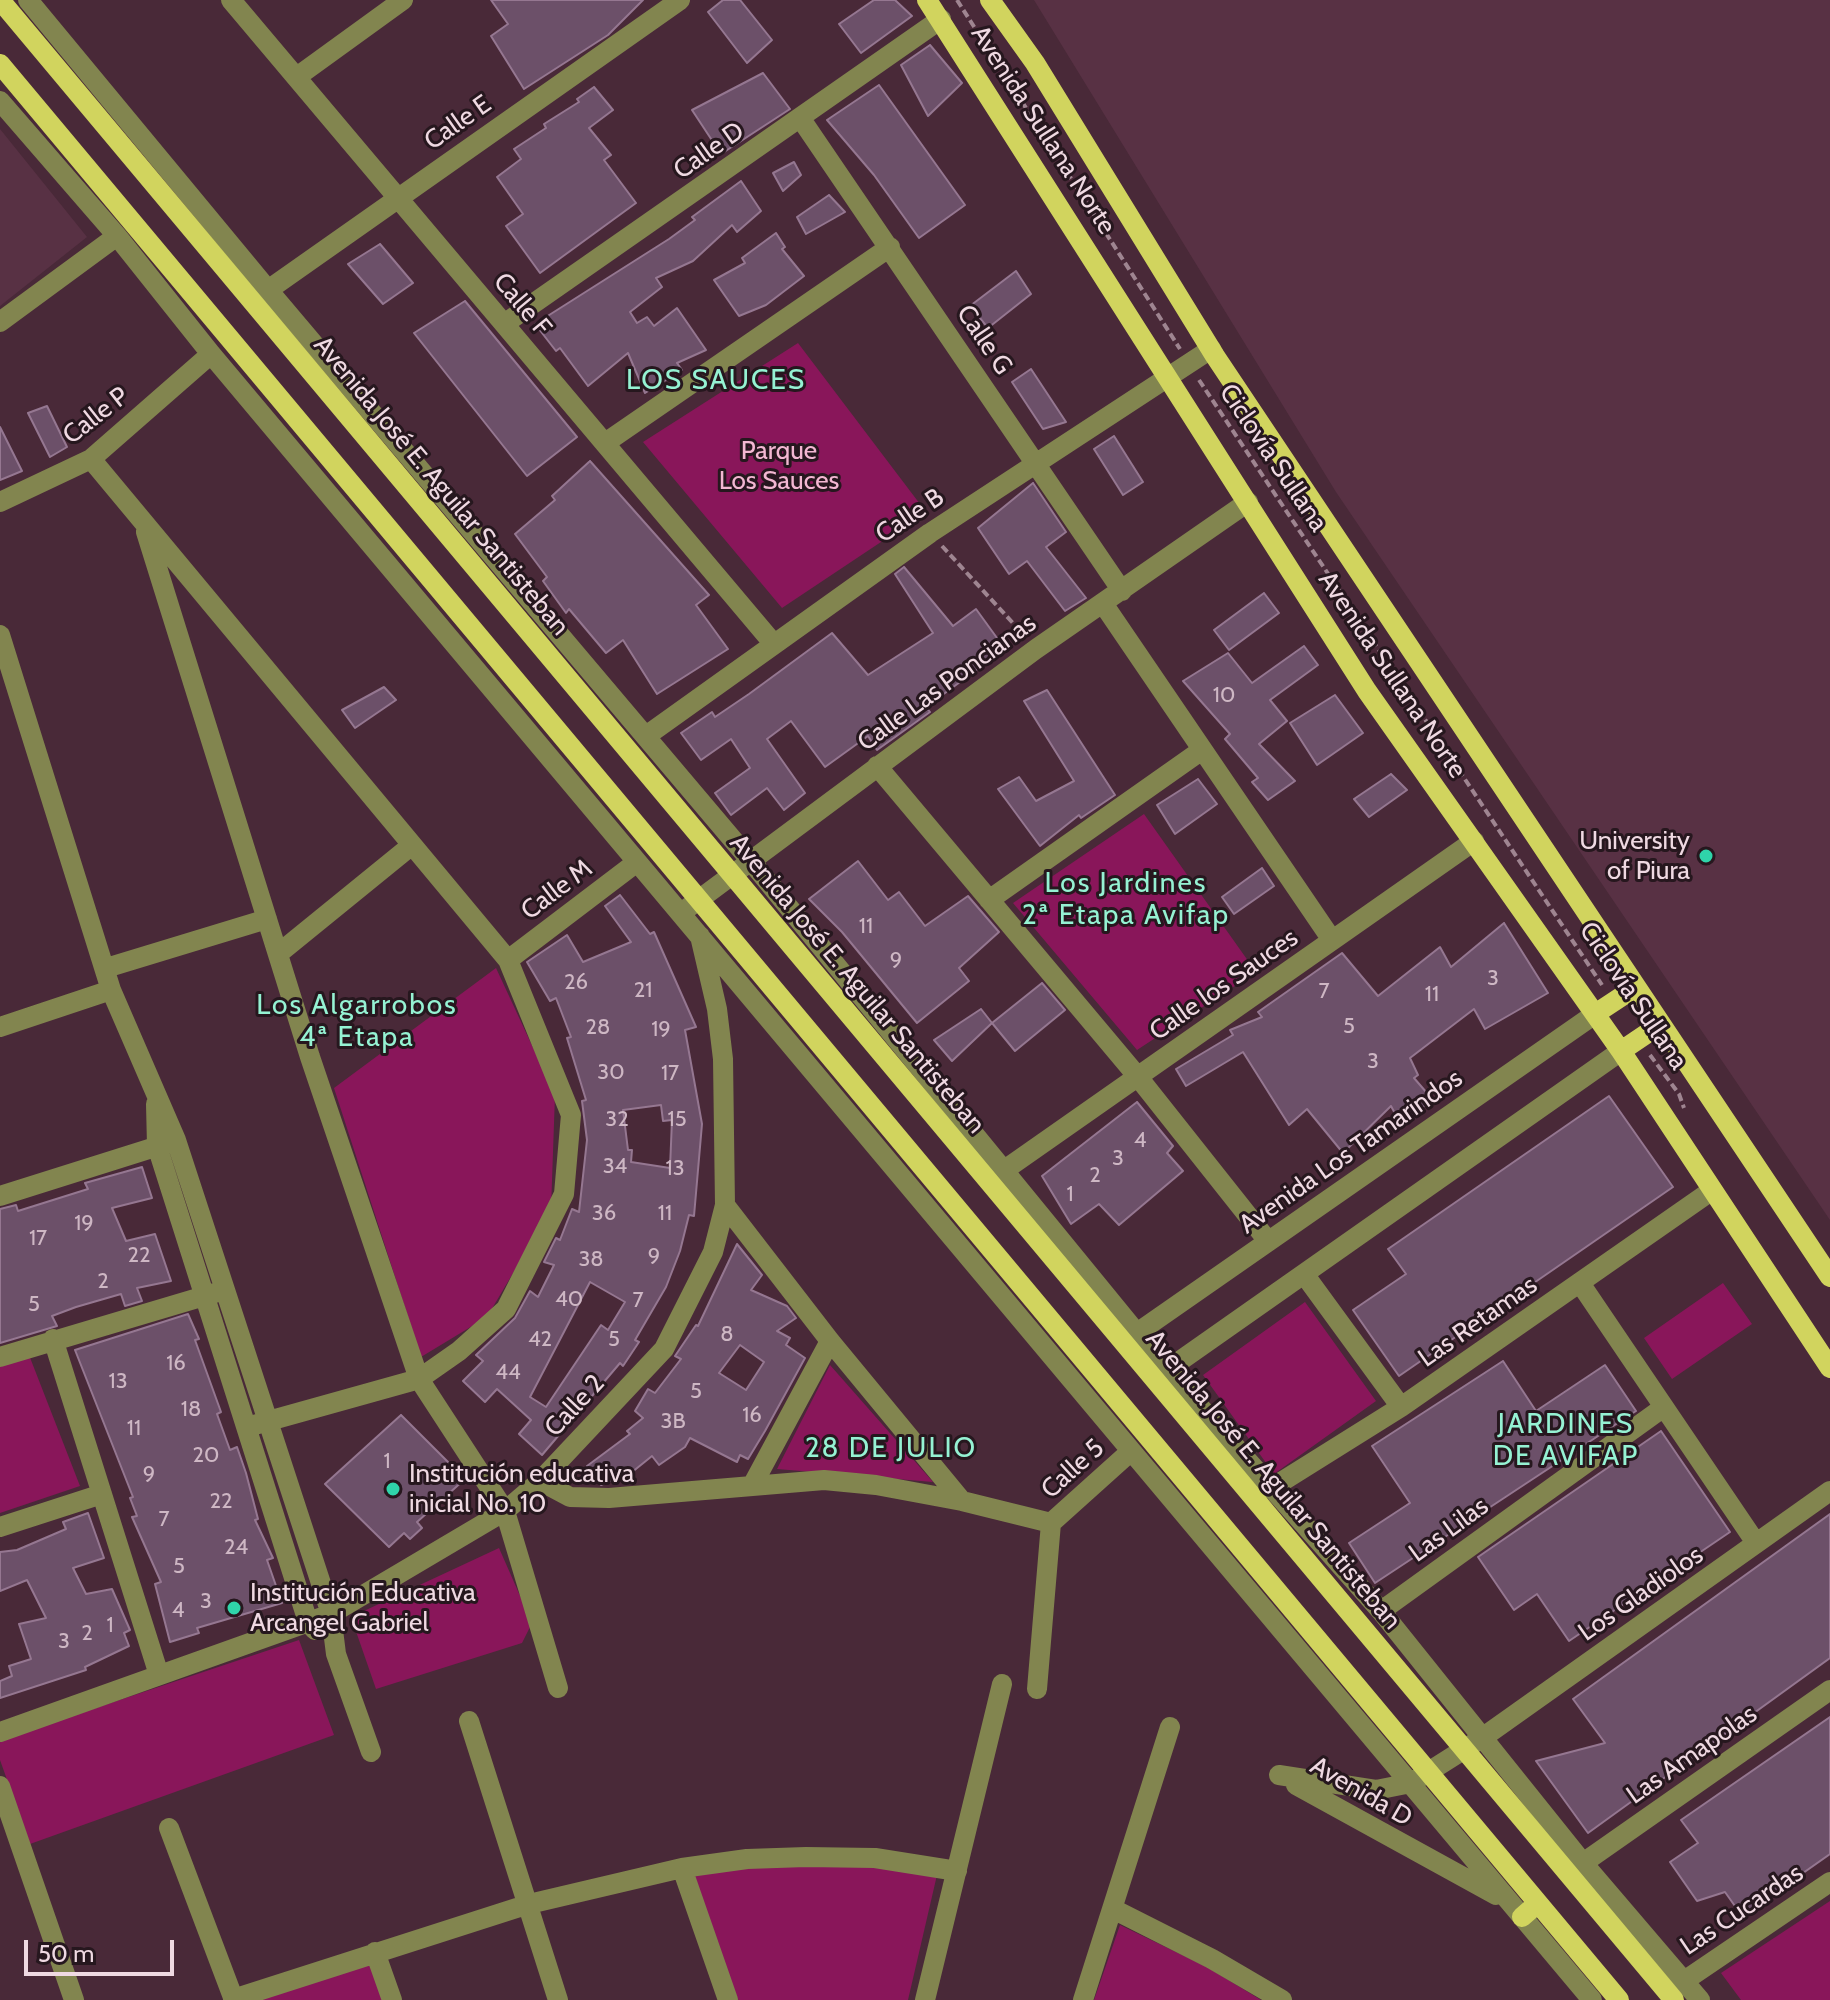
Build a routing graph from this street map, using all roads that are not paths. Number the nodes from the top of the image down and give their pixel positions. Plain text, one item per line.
1 (0, 0) edge
2 (28, 0) edge
3 (231, 0) edge
4 (403, 0) edge
5 (680, 0) edge
6 (927, 0) edge
7 (990, 0) edge
8 (941, 19) junction
9 (0, 64) edge
10 (298, 76) junction
11 (0, 101) edge
12 (801, 119) junction
13 (399, 197) junction
14 (117, 236) junction
15 (890, 247) junction
16 (268, 290) junction
17 (0, 322) edge
18 (504, 324) junction
19 (1211, 349) junction
20 (211, 354) junction
21 (1168, 374) junction
22 (605, 443) junction
23 (91, 459) junction
24 (1035, 462) junction
25 (0, 502) edge
26 (1248, 502) junction
27 (142, 521) junction
28 (1122, 591) junction
29 (1104, 605) junction
30 (0, 635) edge
31 (773, 643) junction
32 (4, 662) edge
33 (646, 736) junction
34 (1202, 750) junction
35 (877, 766) junction
36 (1474, 841) junction
37 (412, 845) junction
38 (750, 860) junction
39 (637, 862) junction
40 (731, 874) junction
41 (989, 900) junction
42 (690, 906) junction
43 (267, 919) junction
44 (699, 932) junction
45 (1332, 940) junction
46 (278, 954) junction
47 (508, 960) junction
48 (106, 968) junction
49 (1636, 987) junction
50 (111, 990) junction
51 (1595, 1014) junction
52 (1661, 1024) junction
53 (0, 1027) edge
54 (1621, 1051) junction
55 (1138, 1077) junction
56 (167, 1143) junction
57 (1003, 1171) junction
58 (1711, 1191) junction
59 (0, 1196) edge
60 (725, 1205) junction
61 (1268, 1241) junction
62 (1304, 1274) junction
63 (1830, 1277) edge
64 (1580, 1283) junction
65 (226, 1290) junction
66 (205, 1296) junction
67 (1137, 1333) junction
68 (53, 1339) junction
69 (830, 1341) junction
70 (0, 1357) edge
71 (1830, 1368) edge
72 (1167, 1370) junction
73 (419, 1379) junction
74 (1401, 1407) junction
75 (1664, 1407) junction
76 (268, 1422) junction
77 (247, 1427) junction
78 (1130, 1452) junction
79 (540, 1481) junction
80 (753, 1484) junction
81 (1270, 1489) junction
82 (1830, 1491) edge
83 (102, 1494) junction
84 (962, 1501) junction
85 (505, 1511) junction
86 (1051, 1523) junction
87 (0, 1527) edge
88 (1756, 1543) junction
89 (1381, 1611) junction
90 (331, 1614) junction
91 (308, 1622) junction
92 (336, 1654) junction
93 (159, 1675) junction
94 (1002, 1684) dead end
95 (558, 1688) dead end
96 (1037, 1689) dead end
97 (1830, 1690) edge
98 (469, 1721) dead end
99 (1170, 1727) dead end
100 (0, 1732) edge
101 (1474, 1743) junction
102 (371, 1752) dead end
103 (1420, 1778) junction
104 (0, 1786) edge
105 (169, 1828) dead end
106 (1583, 1863) junction
107 (682, 1868) junction
108 (957, 1871) junction
109 (1830, 1882) edge
110 (1538, 1903) junction
111 (529, 1904) junction
112 (1113, 1909) junction
113 (1516, 1910) junction
114 (375, 1952) junction
115 (1684, 1981) junction
116 (233, 1999) edge
117 (74, 2000) edge
118 (392, 2000) edge
119 (558, 2000) edge
120 (728, 2000) edge
121 (925, 2000) edge
122 (1083, 2000) edge
123 (1282, 2000) edge
124 (1592, 2000) edge
125 (1619, 2000) edge
126 (1674, 2000) edge
127 (1700, 2000) edge

1 - 40 main road, Avenida José E. Aguilar Santisteban
2 - 16 street, Avenida José E. Aguilar Santisteban
3 - 10 street, Calle F
4 - 10 street
5 - 13 street, Calle E
6 - 8 main road, Avenida Sullana Norte
7 - 19 main road, Avenida Sullana Norte
8 - 12 street, Calle D
8 - 21 main road, Avenida Sullana Norte
9 - 42 main road
10 - 13 street, Calle F
11 - 14 street
12 - 15 street, Calle G
12 - 18 street, Calle D
13 - 16 street, Calle E
13 - 18 street, Calle F
14 - 17 street
14 - 20 street
15 - 22 street
15 - 24 street, Calle G
16 - 33 street, Avenida José E. Aguilar Santisteban
18 - 22 street, Calle F
19 - 21 street, Calle B
19 - 49 main road, Avenida Sullana Norte
20 - 23 street, Calle P
20 - 39 street
21 - 24 street, Calle B
21 - 26 main road, Avenida Sullana Norte
22 - 31 street, Calle F
23 - 25 street, Calle P
23 - 27 street
24 - 28 street, Calle G
24 - 31 street, Calle B
26 - 28 street, Calle Las Poncianas
26 - 36 main road, Avenida Sullana Norte
27 - 37 street
27 - 43 street
28 - 29 street, Calle Las Poncianas
29 - 34 street
29 - 35 street, Calle Las Poncianas
30 - 32 street
31 - 33 street, Calle B
32 - 48 street
33 - 38 street, Avenida José E. Aguilar Santisteban
34 - 41 street
34 - 45 street
35 - 38 street, Calle Las Poncianas
35 - 41 street
36 - 45 street, Calle los Sauces
36 - 51 main road, Avenida Sullana Norte
37 - 46 street
37 - 47 street
38 - 40 street, Calle Las Poncianas
38 - 57 street, Avenida José E. Aguilar Santisteban
39 - 42 street
39 - 47 street, Calle M
40 - 42 street, Calle Las Poncianas
40 - 101 main road, Avenida José E. Aguilar Santisteban
41 - 55 street
42 - 44 street
42 - 103 main road
43 - 46 street
43 - 48 street
44 - 60 street, Calle 2
44 - 78 street
45 - 55 street, Calle los Sauces
46 - 73 street
47 - 73 street
48 - 50 street
49 - 51 main road
49 - 52 main road, Avenida Sullana Norte
50 - 53 street
50 - 56 street
51 - 54 main road, Avenida Sullana Norte
51 - 61 street, Avenida Los Tamarindos
52 - 54 main road
52 - 63 main road, Avenida Sullana Norte
54 - 58 main road, Avenida Sullana Norte
54 - 62 street
55 - 57 street, Calle los Sauces
55 - 61 street
56 - 59 street
56 - 65 street
56 - 66 street
57 - 67 street, Avenida José E. Aguilar Santisteban
58 - 64 street, Las Retamas
58 - 71 main road, Avenida Sullana Norte
60 - 69 street
60 - 79 street, Calle 2
61 - 67 street, Avenida Los Tamarindos
62 - 72 street
62 - 74 street
64 - 74 street, Las Retamas
64 - 75 street
65 - 66 street
65 - 76 street
66 - 68 street
66 - 77 street
67 - 72 street, Avenida José E. Aguilar Santisteban
68 - 70 street
68 - 83 street
69 - 80 street
69 - 84 street
72 - 81 street, Avenida José E. Aguilar Santisteban
73 - 76 street
73 - 85 street
74 - 81 street, Las Retamas
75 - 88 street
75 - 89 street, Las Lilas
76 - 77 street
76 - 90 street
77 - 91 street
78 - 86 street, Calle 5
78 - 103 street
79 - 80 street
79 - 85 street, Calle 2
80 - 84 street
81 - 89 street, Avenida José E. Aguilar Santisteban
82 - 88 street
82 - 101 street, Los Gladiolos
83 - 87 street
83 - 93 street
84 - 86 street
85 - 90 street, Calle 2
85 - 95 street
86 - 96 street
88 - 101 street
89 - 101 street, Avenida José E. Aguilar Santisteban
90 - 91 street, Calle 2
90 - 92 street
91 - 92 street
91 - 93 street, Calle 2
92 - 102 street
93 - 100 street, Calle 2
94 - 108 street
97 - 106 street, Las Amapolas
98 - 111 street
99 - 112 street
101 - 103 street, Avenida D
101 - 106 street, Avenida José E. Aguilar Santisteban
101 - 126 main road, Avenida José E. Aguilar Santisteban
103 - 110 main road
103 - 113 street
103 - 113 street, Avenida D
104 - 117 street
105 - 116 street
106 - 115 street, Avenida José E. Aguilar Santisteban
107 - 108 street
107 - 111 street
107 - 120 street
108 - 121 street
109 - 115 street, Las Cucardas
110 - 113 main road
110 - 125 main road
111 - 114 street
111 - 119 street
112 - 122 street
112 - 123 street
113 - 124 street
114 - 116 street
114 - 118 street
115 - 127 street, Avenida José E. Aguilar Santisteban

